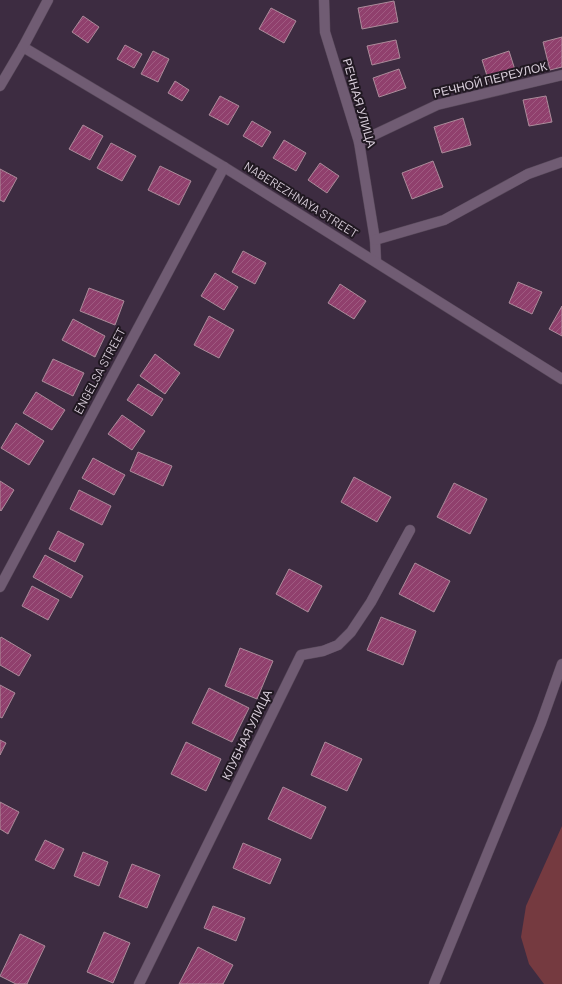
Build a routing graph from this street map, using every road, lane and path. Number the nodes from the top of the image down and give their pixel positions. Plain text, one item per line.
1 (48, 0) edge
2 (324, 0) edge
3 (23, 47) junction
4 (562, 75) edge
5 (0, 86) edge
6 (359, 142) junction
7 (562, 162) edge
8 (224, 167) junction
9 (375, 240) junction
10 (376, 261) junction
11 (562, 379) edge
12 (410, 530) dead end
13 (0, 586) edge
14 (562, 664) edge
15 (139, 984) edge
16 (434, 984) edge

1 - 3 street
2 - 6 street, РЕЧНАЯ УЛИЦА
3 - 5 street
3 - 8 street, NABEREZHNAYA STREET
4 - 6 street, РЕЧНОЙ ПЕРЕУЛОК
6 - 9 street, РЕЧНАЯ УЛИЦА
7 - 9 street
8 - 10 street, NABEREZHNAYA STREET
8 - 13 street, ENGELSA STREET
9 - 10 street, РЕЧНАЯ УЛИЦА
10 - 11 street, NABEREZHNAYA STREET
12 - 15 street, КЛУБНАЯ УЛИЦА
14 - 16 street

